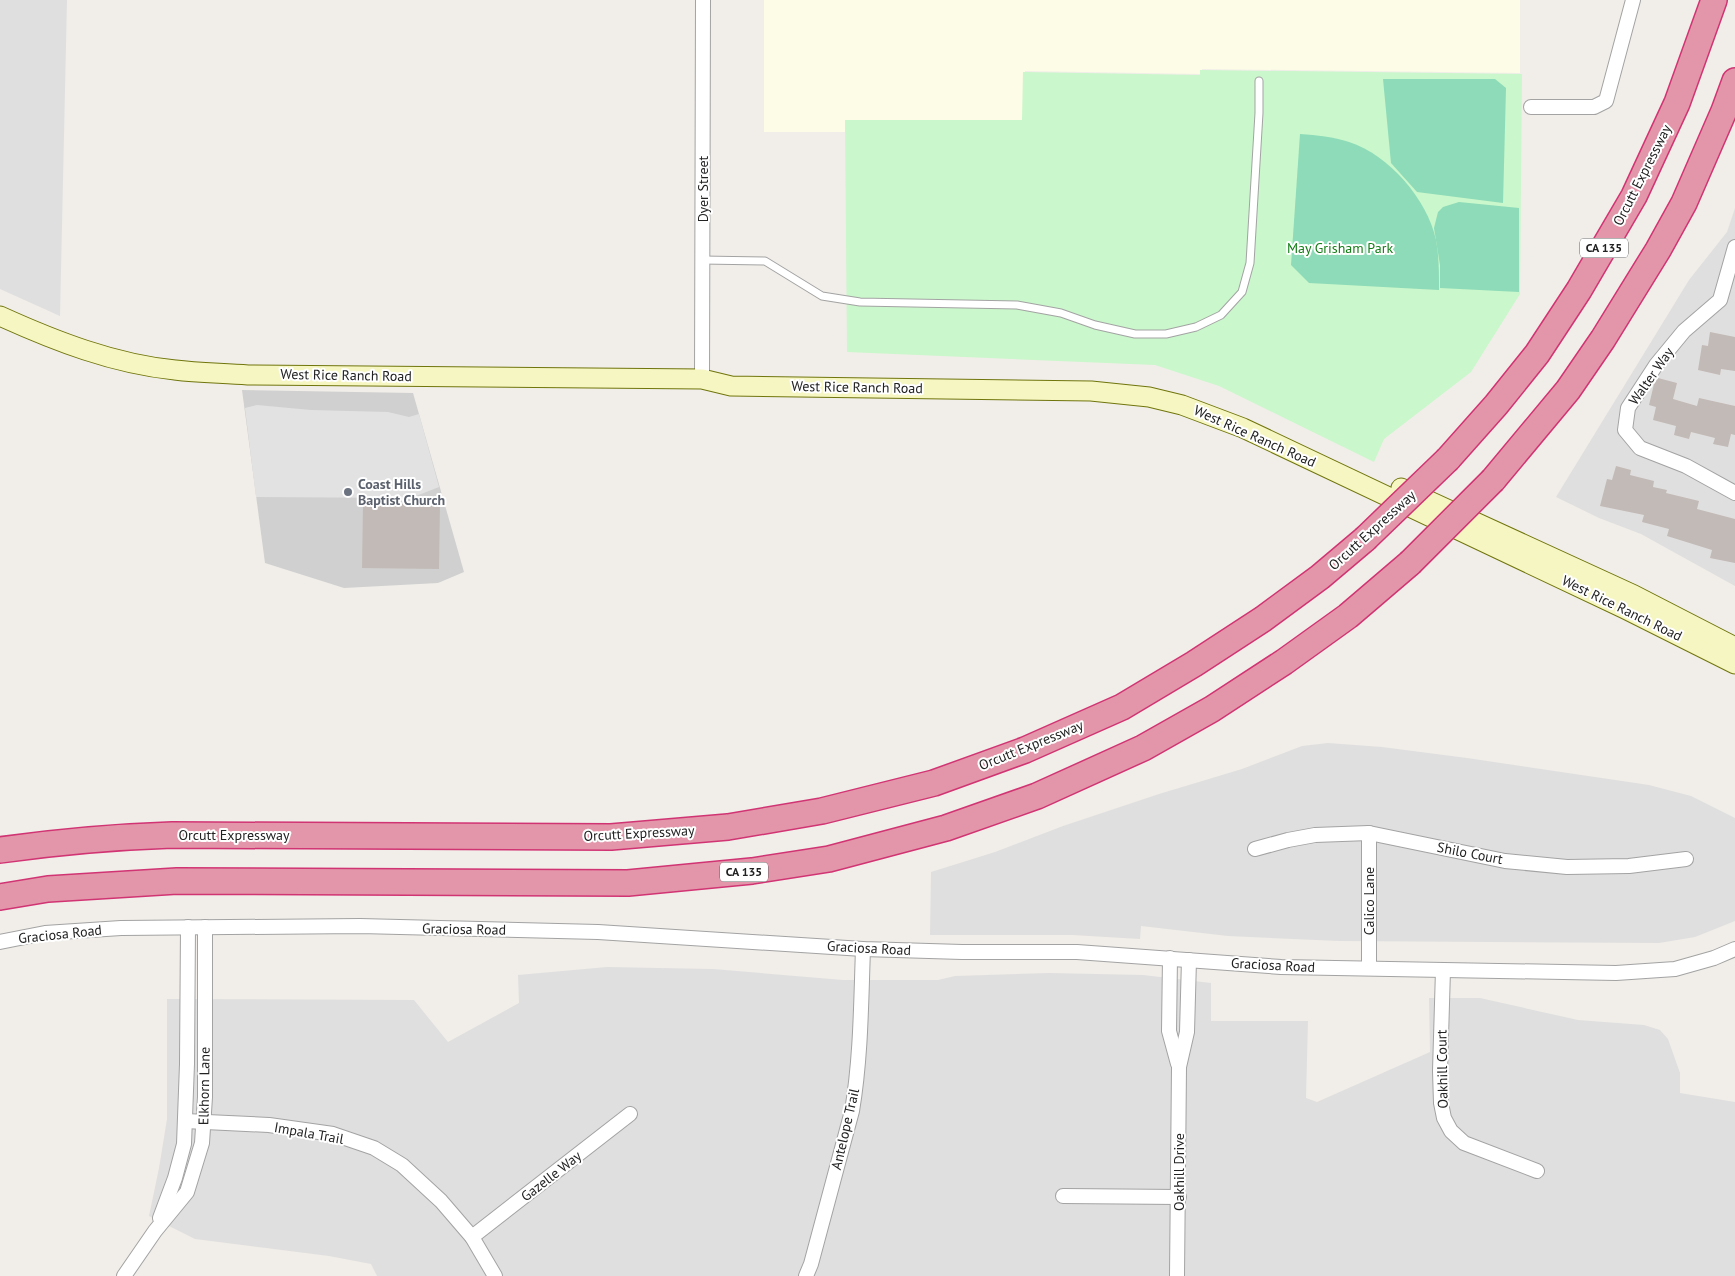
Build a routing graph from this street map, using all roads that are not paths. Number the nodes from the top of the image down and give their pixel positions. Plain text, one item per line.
1 (703, 0) edge
2 (1633, 0) edge
3 (1713, 3) edge
4 (1735, 80) edge
5 (1259, 81) dead end
6 (1531, 106) dead end
7 (1735, 247) edge
8 (702, 260) junction
9 (1720, 300) junction
10 (1735, 302) edge
11 (0, 316) edge
12 (702, 379) junction
13 (1735, 493) edge
14 (1735, 647) edge
15 (1735, 664) edge
16 (1369, 833) junction
17 (1255, 849) dead end
18 (0, 850) edge
19 (1686, 859) dead end
20 (0, 897) edge
21 (188, 927) junction
22 (205, 927) junction
23 (0, 942) edge
24 (1735, 948) edge
25 (863, 949) junction
26 (1170, 958) junction
27 (1189, 960) junction
28 (1369, 968) junction
29 (1443, 970) junction
30 (1179, 1067) junction
31 (630, 1114) dead end
32 (185, 1121) junction
33 (203, 1122) junction
34 (1537, 1171) dead end
35 (1064, 1196) dead end
36 (1179, 1197) junction
37 (155, 1231) junction
38 (472, 1237) junction
39 (124, 1276) edge
40 (495, 1276) edge
41 (806, 1276) edge
42 (1178, 1276) edge

1 - 8 street, Dyer Street
2 - 6 street
3 - 18 highway, Orcutt Expressway / CA 135, bridge
4 - 20 highway, CA 135, bridge
5 - 8 lane
7 - 9 street
8 - 12 street, Dyer Street
9 - 10 street
9 - 13 street, Walter Way
11 - 12 main road, West Rice Ranch Road
12 - 14 main road, West Rice Ranch Road
12 - 15 main road, West Rice Ranch Road
16 - 17 street, Shilo Court
16 - 19 street, Shilo Court
16 - 28 street, Calico Lane
21 - 22 street, Graciosa Road
21 - 23 street, Graciosa Road
21 - 32 street, Elkhorn Lane
22 - 25 street, Graciosa Road
22 - 33 street, Elkhorn Lane
24 - 29 street, Graciosa Road
25 - 26 street, Graciosa Road
25 - 41 street, Antelope Trail
26 - 27 street, Graciosa Road
26 - 30 street, Oakhill Drive
27 - 28 street, Graciosa Road
27 - 30 street, Oakhill Drive
28 - 29 street, Graciosa Road
29 - 34 street, Oakhill Court
30 - 36 street, Oakhill Drive
31 - 38 street, Gazelle Way
32 - 33 street, Impala Trail
32 - 37 street, Elkhorn Lane
33 - 37 street, Elkhorn Lane
33 - 38 street, Impala Trail
35 - 36 street
36 - 42 street, Oakhill Drive
37 - 39 street, Elkhorn Lane
38 - 40 street, Impala Trail

